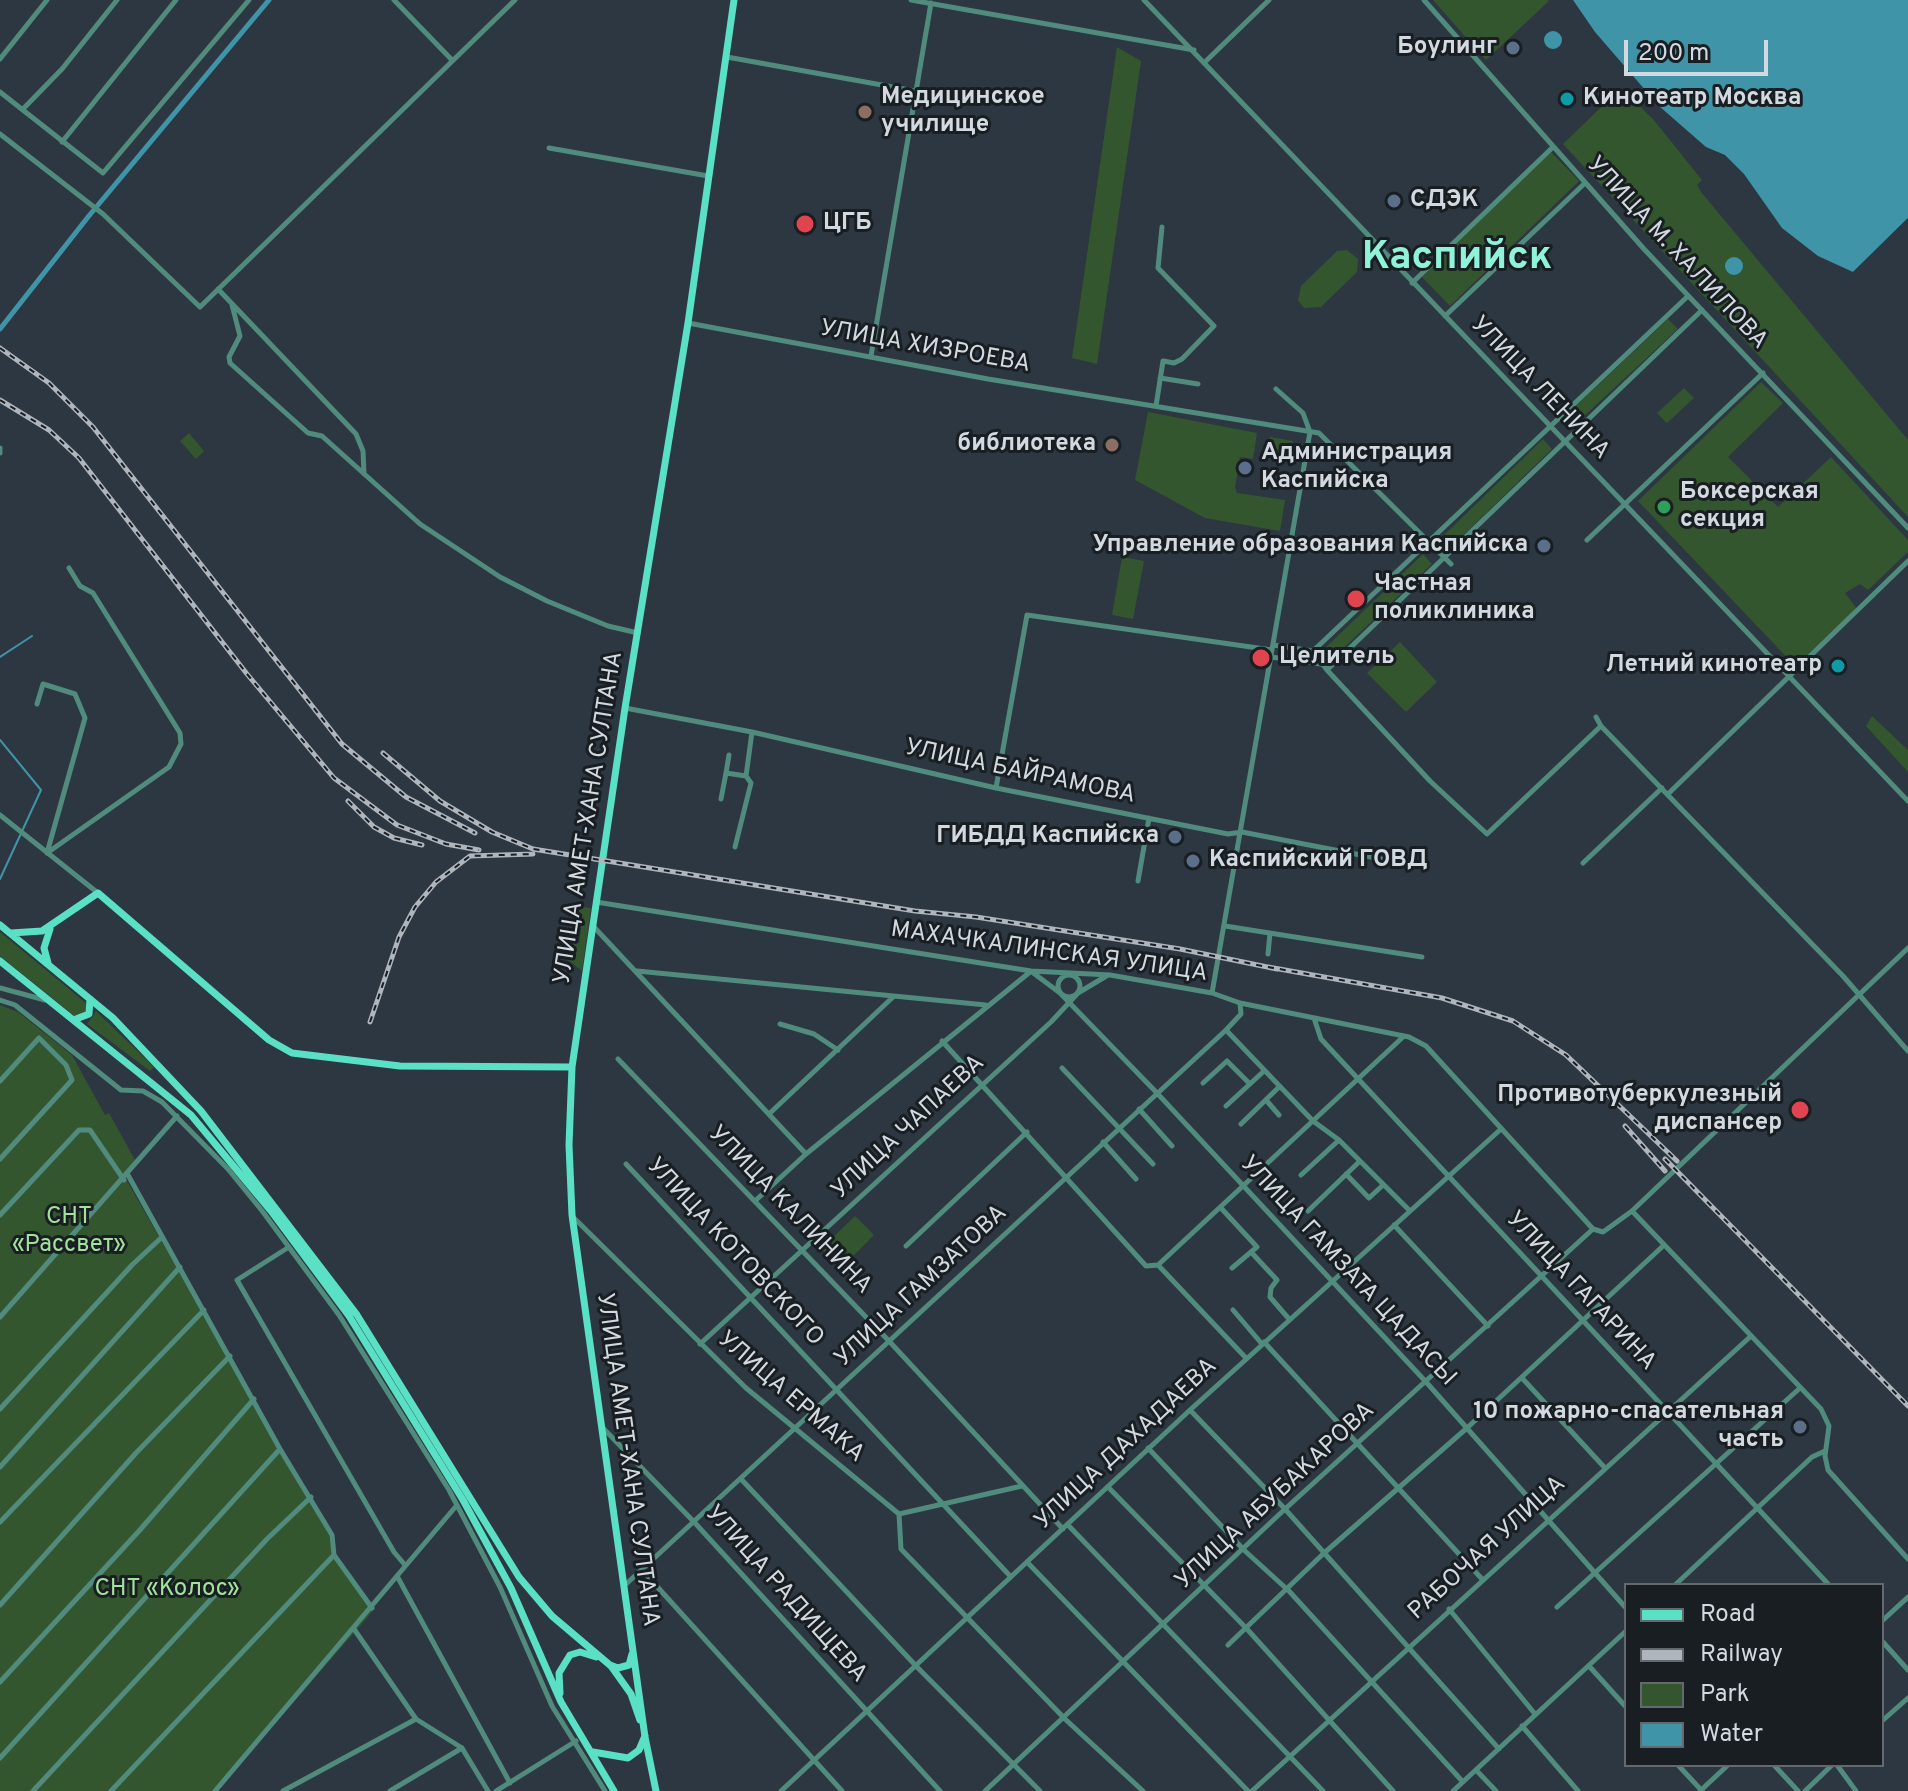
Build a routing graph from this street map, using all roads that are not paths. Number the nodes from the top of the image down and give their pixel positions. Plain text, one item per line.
1 (47, 0) edge
2 (117, 0) edge
3 (176, 0) edge
4 (249, 0) edge
5 (394, 0) edge
6 (515, 0) edge
7 (734, 0) edge
8 (911, 0) edge
9 (1144, 0) edge
10 (1269, 0) edge
11 (1424, 0) edge
12 (931, 3) junction
13 (1195, 50) junction
14 (727, 57) junction
15 (0, 59) edge
16 (452, 60) junction
17 (1206, 61) junction
18 (915, 91) junction
19 (0, 92) edge
20 (23, 109) junction
21 (0, 134) edge
22 (62, 142) junction
23 (1553, 147) junction
24 (549, 148) dead end
25 (708, 176) junction
26 (1585, 183) junction
27 (1162, 227) dead end
28 (1412, 283) junction
29 (218, 289) junction
30 (1688, 296) junction
31 (232, 305) junction
32 (1702, 310) junction
33 (1445, 316) junction
34 (688, 323) junction
35 (871, 356) junction
36 (1763, 373) junction
37 (1160, 378) junction
38 (1198, 384) dead end
39 (1276, 389) dead end
40 (1156, 406) junction
41 (1549, 427) junction
42 (1310, 432) junction
43 (1565, 443) junction
44 (364, 475) junction
45 (1625, 505) junction
46 (1908, 528) edge
47 (1587, 540) dead end
48 (1430, 542) junction
49 (1444, 557) junction
50 (1908, 561) edge
51 (1451, 564) dead end
52 (69, 568) dead end
53 (639, 633) junction
54 (1272, 650) junction
55 (1313, 651) junction
56 (1325, 667) junction
57 (1791, 678) junction
58 (37, 704) dead end
59 (625, 708) junction
60 (1596, 717) dead end
61 (1601, 726) junction
62 (752, 732) junction
63 (729, 755) dead end
64 (726, 773) junction
65 (746, 776) junction
66 (996, 788) junction
67 (1662, 788) junction
68 (1669, 793) junction
69 (721, 799) dead end
70 (1908, 801) edge
71 (0, 815) edge
72 (1149, 818) junction
73 (1242, 832) junction
74 (735, 847) dead end
75 (47, 853) junction
76 (1583, 863) dead end
77 (1407, 864) dead end
78 (1138, 881) dead end
79 (98, 893) junction
80 (596, 902) junction
81 (0, 925) edge
82 (1225, 926) junction
83 (51, 927) junction
84 (594, 927) junction
85 (9, 932) junction
86 (1270, 933) junction
87 (1908, 948) edge
88 (1268, 954) dead end
89 (1422, 957) dead end
90 (0, 961) edge
91 (52, 969) junction
92 (637, 971) junction
93 (1031, 971) junction
94 (1069, 975) junction
95 (1110, 975) junction
96 (0, 988) edge
97 (1060, 993) junction
98 (1078, 993) junction
99 (1212, 993) junction
100 (1859, 995) junction
101 (893, 997) junction
102 (90, 999) junction
103 (0, 1000) edge
104 (52, 1002) junction
105 (1069, 1003) junction
106 (1240, 1003) junction
107 (987, 1005) junction
108 (1314, 1018) junction
109 (73, 1019) junction
110 (780, 1024) dead end
111 (47, 1029) junction
112 (1226, 1030) junction
113 (1403, 1036) junction
114 (942, 1041) junction
115 (46, 1045) junction
116 (838, 1050) junction
117 (1908, 1051) edge
118 (618, 1059) dead end
119 (572, 1067) junction
120 (1062, 1068) dead end
121 (1264, 1071) junction
122 (1358, 1079) junction
123 (0, 1081) edge
124 (1203, 1083) dead end
125 (1249, 1083) junction
126 (984, 1084) junction
127 (1279, 1087) junction
128 (1156, 1092) junction
129 (1266, 1100) junction
130 (1226, 1106) dead end
131 (1139, 1109) junction
132 (769, 1114) junction
133 (1279, 1115) dead end
134 (177, 1116) junction
135 (1313, 1121) junction
136 (1241, 1124) dead end
137 (1120, 1126) junction
138 (1501, 1129) junction
139 (1027, 1132) junction
140 (1339, 1140) junction
141 (1103, 1142) junction
142 (1172, 1146) dead end
143 (806, 1154) junction
144 (0, 1159) edge
145 (1360, 1161) junction
146 (626, 1164) dead end
147 (1153, 1164) dead end
148 (1346, 1174) junction
149 (1301, 1175) dead end
150 (1067, 1176) junction
151 (1447, 1177) junction
152 (126, 1178) junction
153 (1136, 1179) dead end
154 (1383, 1185) junction
155 (1243, 1187) junction
156 (755, 1201) junction
157 (1221, 1208) junction
158 (1308, 1211) dead end
159 (1410, 1211) junction
160 (1632, 1211) junction
161 (0, 1215) edge
162 (572, 1215) junction
163 (1394, 1225) junction
164 (1593, 1229) junction
165 (162, 1237) junction
166 (906, 1246) dead end
167 (1663, 1246) junction
168 (289, 1247) junction
169 (803, 1252) junction
170 (1251, 1252) junction
171 (1158, 1265) junction
172 (180, 1267) junction
173 (1232, 1268) dead end
174 (1542, 1275) junction
175 (1330, 1282) junction
176 (752, 1299) junction
177 (204, 1310) junction
178 (1233, 1310) dead end
179 (0, 1317) edge
180 (1289, 1319) junction
181 (1583, 1322) junction
182 (1488, 1326) junction
183 (1751, 1336) junction
184 (889, 1341) junction
185 (1263, 1343) junction
186 (700, 1344) junction
187 (230, 1356) junction
188 (1246, 1358) junction
189 (1522, 1378) junction
190 (1427, 1383) junction
191 (1800, 1388) junction
192 (838, 1389) junction
193 (254, 1399) junction
194 (0, 1409) edge
195 (1190, 1410) junction
196 (1666, 1413) junction
197 (601, 1426) junction
198 (1467, 1428) junction
199 (795, 1429) junction
200 (1358, 1445) junction
201 (1148, 1448) junction
202 (280, 1449) junction
203 (1825, 1451) junction
204 (1714, 1462) junction
205 (0, 1467) edge
206 (1605, 1468) junction
207 (741, 1479) junction
208 (1022, 1486) junction
209 (1108, 1487) junction
210 (1400, 1487) junction
211 (311, 1497) junction
212 (945, 1503) junction
213 (457, 1505) junction
214 (1285, 1509) junction
215 (1758, 1509) junction
216 (899, 1514) junction
217 (1546, 1519) junction
218 (0, 1522) edge
219 (695, 1523) junction
220 (1065, 1527) junction
221 (1245, 1551) junction
222 (1323, 1554) junction
223 (334, 1555) junction
224 (1908, 1559) edge
225 (1027, 1562) junction
226 (405, 1565) junction
227 (643, 1571) junction
228 (1593, 1573) junction
229 (397, 1576) junction
230 (1011, 1577) junction
231 (1482, 1579) junction
232 (1677, 1583) edge
233 (1827, 1583) edge
234 (625, 1585) junction
235 (1205, 1587) junction
236 (1289, 1591) junction
237 (1908, 1597) edge
238 (0, 1605) edge
239 (1624, 1606) edge
240 (1557, 1607) dead end
241 (372, 1608) junction
242 (1449, 1609) junction
243 (967, 1619) junction
244 (1884, 1619) edge
245 (1164, 1625) junction
246 (354, 1629) junction
247 (1247, 1629) junction
248 (1624, 1633) edge
249 (632, 1643) junction
250 (1884, 1643) edge
251 (1228, 1645) dead end
252 (1409, 1646) junction
253 (1123, 1665) junction
254 (611, 1666) junction
255 (1589, 1666) junction
256 (917, 1667) junction
257 (1908, 1670) edge
258 (0, 1682) edge
259 (1368, 1682) junction
260 (1908, 1698) edge
261 (561, 1702) junction
262 (1624, 1705) edge
263 (867, 1712) junction
264 (1535, 1714) junction
265 (416, 1719) junction
266 (1065, 1719) junction
267 (1330, 1719) junction
268 (1884, 1719) edge
269 (1522, 1726) junction
270 (645, 1737) junction
271 (576, 1741) junction
272 (462, 1748) junction
273 (1499, 1749) junction
274 (593, 1752) junction
275 (1290, 1755) junction
276 (0, 1758) edge
277 (814, 1761) junction
278 (1013, 1766) junction
279 (1680, 1767) edge
280 (1726, 1767) edge
281 (1776, 1767) edge
282 (1833, 1767) edge
283 (1837, 1767) edge
284 (1476, 1770) junction
285 (1463, 1782) junction
286 (510, 1783) junction
287 (33, 1791) edge
288 (111, 1791) edge
289 (215, 1791) edge
290 (283, 1791) edge
291 (390, 1791) edge
292 (488, 1791) edge
293 (496, 1791) edge
294 (605, 1791) edge
295 (614, 1791) edge
296 (656, 1791) edge
297 (781, 1791) edge
298 (842, 1791) edge
299 (940, 1791) edge
300 (985, 1791) edge
301 (1040, 1791) edge
302 (1143, 1791) edge
303 (1250, 1791) edge
304 (1323, 1791) edge
305 (1393, 1791) edge
306 (1453, 1791) edge
307 (1496, 1791) edge
308 (1578, 1791) edge
309 (1701, 1791) edge
310 (1798, 1791) edge
311 (1805, 1791) edge
312 (1856, 1791) edge

1 - 15 street
2 - 20 street
3 - 22 street
4 - 22 street
5 - 16 street
6 - 16 street
7 - 14 main road, УЛИЦА АМЕТ-ХАНА СУЛТАНА
8 - 12 street
9 - 13 street, УЛИЦА ЛЕНИНА
10 - 17 street
11 - 23 street, УЛИЦА М. ХАЛИЛОВА
12 - 13 street
12 - 18 street
13 - 17 street, УЛИЦА ЛЕНИНА
14 - 18 street
14 - 25 main road, УЛИЦА АМЕТ-ХАНА СУЛТАНА
16 - 29 street
17 - 28 street, УЛИЦА ЛЕНИНА
18 - 35 street
19 - 20 street
20 - 22 street
21 - 29 street
23 - 26 street, УЛИЦА М. ХАЛИЛОВА
23 - 28 street
24 - 25 street
25 - 34 main road, УЛИЦА АМЕТ-ХАНА СУЛТАНА
26 - 30 street, УЛИЦА М. ХАЛИЛОВА
26 - 33 street
27 - 37 street
28 - 33 street, УЛИЦА ЛЕНИНА
29 - 31 street
30 - 32 street, УЛИЦА М. ХАЛИЛОВА
30 - 41 street
31 - 44 street
31 - 44 street
32 - 36 street, УЛИЦА М. ХАЛИЛОВА
32 - 43 street
33 - 41 street, УЛИЦА ЛЕНИНА
34 - 35 street, УЛИЦА ХИЗРОЕВА
34 - 53 main road, УЛИЦА АМЕТ-ХАНА СУЛТАНА
35 - 40 street, УЛИЦА ХИЗРОЕВА
36 - 45 street
36 - 46 street, УЛИЦА М. ХАЛИЛОВА
37 - 38 street
37 - 40 street
39 - 42 street
40 - 42 street, УЛИЦА ХИЗРОЕВА
41 - 43 street, УЛИЦА ЛЕНИНА
41 - 48 street
42 - 48 street, УЛИЦА ХИЗРОЕВА
42 - 54 street
43 - 45 street, УЛИЦА ЛЕНИНА
43 - 49 street
44 - 53 street
45 - 47 street
45 - 57 street, УЛИЦА ЛЕНИНА
48 - 49 street, УЛИЦА ХИЗРОЕВА
48 - 55 street
49 - 51 street, УЛИЦА ХИЗРОЕВА
49 - 56 street
50 - 57 street
52 - 75 street
53 - 59 main road, УЛИЦА АМЕТ-ХАНА СУЛТАНА
54 - 55 street
54 - 56 street
54 - 66 street
54 - 73 street
55 - 56 street
56 - 61 street
57 - 68 street
57 - 70 street, УЛИЦА ЛЕНИНА
58 - 75 street
59 - 62 street, УЛИЦА БАЙРАМОВА
59 - 80 main road, УЛИЦА АМЕТ-ХАНА СУЛТАНА
60 - 61 street
61 - 67 street
62 - 65 street
62 - 66 street, УЛИЦА БАЙРАМОВА
63 - 64 street
64 - 65 street
64 - 69 street
65 - 74 street
66 - 72 street, УЛИЦА БАЙРАМОВА
67 - 68 street
67 - 76 street
68 - 100 street
71 - 75 street
72 - 73 street, УЛИЦА БАЙРАМОВА
72 - 78 street
73 - 77 street, УЛИЦА БАЙРАМОВА
73 - 82 street
75 - 79 street
79 - 83 main road
79 - 119 main road
80 - 84 main road, УЛИЦА АМЕТ-ХАНА СУЛТАНА
80 - 93 street, МАХАЧКАЛИНСКАЯ УЛИЦА
81 - 85 main road
82 - 86 street
82 - 99 street
83 - 85 main road
83 - 91 main road
84 - 92 street
84 - 119 main road, УЛИЦА АМЕТ-ХАНА СУЛТАНА
85 - 91 main road
86 - 88 street
86 - 89 street
87 - 100 street
90 - 104 main road
91 - 102 main road
92 - 101 street
92 - 132 street
93 - 94 street, МАХАЧКАЛИНСКАЯ УЛИЦА
93 - 97 street, УЛИЦА ГАМЗАТА ЦАДАСЫ
93 - 107 street
94 - 95 street, МАХАЧКАЛИНСКАЯ УЛИЦА
94 - 97 street
94 - 98 street
95 - 98 street, УЛИЦА ЧАПАЕВА
95 - 99 street, МАХАЧКАЛИНСКАЯ УЛИЦА
96 - 104 street
97 - 98 street
97 - 105 street, УЛИЦА ГАМЗАТА ЦАДАСЫ
98 - 105 street, УЛИЦА ЧАПАЕВА
99 - 106 street, МАХАЧКАЛИНСКАЯ УЛИЦА
100 - 117 street
100 - 160 street
101 - 107 street
101 - 116 street
102 - 109 main road
102 - 254 main road
103 - 111 street
104 - 109 main road
105 - 126 street, УЛИЦА ЧАПАЕВА
105 - 128 street, УЛИЦА ГАМЗАТА ЦАДАСЫ
106 - 108 street, МАХАЧКАЛИНСКАЯ УЛИЦА
106 - 112 street, УЛИЦА ГАМЗАТОВА
107 - 114 street
108 - 113 street, МАХАЧКАЛИНСКАЯ УЛИЦА
108 - 122 street, УЛИЦА ГАГАРИНА
109 - 261 main road
110 - 116 street
111 - 115 street
111 - 134 street
112 - 121 street
112 - 128 street, УЛИЦА ГАМЗАТОВА
113 - 122 street
113 - 138 street, МАХАЧКАЛИНСКАЯ УЛИЦА
114 - 126 street
114 - 143 street
115 - 123 street
115 - 144 street
116 - 132 street
118 - 156 street, УЛИЦА КАЛИНИНА
119 - 162 main road, УЛИЦА АМЕТ-ХАНА СУЛТАНА
120 - 137 street
121 - 125 street
121 - 127 street
122 - 135 street
122 - 151 street, УЛИЦА ГАГАРИНА
124 - 125 street
125 - 130 street
126 - 139 street
126 - 169 street, УЛИЦА ЧАПАЕВА
127 - 129 street
127 - 135 street
128 - 131 street, УЛИЦА ГАМЗАТОВА
128 - 155 street, УЛИЦА ГАМЗАТА ЦАДАСЫ
129 - 133 street
129 - 136 street
131 - 137 street, УЛИЦА ГАМЗАТОВА
131 - 142 street
132 - 143 street
134 - 152 street
134 - 168 street
135 - 140 street
135 - 155 street
137 - 141 street, УЛИЦА ГАМЗАТОВА
137 - 147 street
138 - 151 street, УЛИЦА ДАХАДАЕВА
138 - 164 street, МАХАЧКАЛИНСКАЯ УЛИЦА
139 - 150 street
139 - 166 street
140 - 145 street
140 - 149 street
141 - 150 street, УЛИЦА ГАМЗАТОВА
141 - 153 street
143 - 156 street
145 - 148 street
145 - 154 street
146 - 176 street, УЛИЦА КОТОВСКОГО
148 - 154 street
148 - 158 street
150 - 171 street
150 - 184 street, УЛИЦА ГАМЗАТОВА
151 - 159 street, УЛИЦА ДАХАДАЕВА
151 - 174 street, УЛИЦА ГАГАРИНА
152 - 161 street
152 - 165 street
152 - 179 street
154 - 159 street
155 - 157 street
155 - 175 street, УЛИЦА ГАМЗАТА ЦАДАСЫ
156 - 169 street, УЛИЦА КАЛИНИНА
157 - 170 street
157 - 171 street
159 - 163 street, УЛИЦА ДАХАДАЕВА
160 - 164 street
160 - 167 street
162 - 186 street, УЛИЦА ЕРМАКА
162 - 197 main road, УЛИЦА АМЕТ-ХАНА СУЛТАНА
163 - 175 street, УЛИЦА ДАХАДАЕВА
163 - 182 street
164 - 174 street, УЛИЦА АБУБАКАРОВА
165 - 172 street
165 - 194 street
167 - 181 street
167 - 183 street
168 - 213 street
168 - 226 street
169 - 176 street, УЛИЦА ЧАПАЕВА
169 - 184 street, УЛИЦА КАЛИНИНА
170 - 173 street
170 - 180 street
171 - 188 street
172 - 177 street
172 - 205 street
174 - 181 street, УЛИЦА ГАГАРИНА
174 - 182 street, УЛИЦА АБУБАКАРОВА
175 - 180 street, УЛИЦА ДАХАДАЕВА
175 - 190 street, УЛИЦА ГАМЗАТА ЦАДАСЫ
176 - 186 street, УЛИЦА ЧАПАЕВА
176 - 192 street, УЛИЦА КОТОВСКОГО
177 - 187 street
177 - 218 street
178 - 185 street
180 - 185 street, УЛИЦА ДАХАДАЕВА
181 - 189 street
181 - 196 street, УЛИЦА ГАГАРИНА
182 - 190 street, УЛИЦА АБУБАКАРОВА
183 - 191 street
183 - 196 street, РАБОЧАЯ УЛИЦА
184 - 192 street, УЛИЦА ГАМЗАТОВА
184 - 208 street, УЛИЦА КАЛИНИНА
185 - 188 street, УЛИЦА ДАХАДАЕВА
185 - 200 street
186 - 199 street, УЛИЦА ЕРМАКА
187 - 193 street
187 - 238 street
188 - 195 street, УЛИЦА ДАХАДАЕВА
189 - 198 street
189 - 206 street
190 - 198 street, УЛИЦА ГАМЗАТА ЦАДАСЫ
190 - 200 street, УЛИЦА АБУБАКАРОВА
191 - 203 street
191 - 204 street
192 - 199 street, УЛИЦА ГАМЗАТОВА
192 - 212 street, УЛИЦА КОТОВСКОГО
193 - 202 street
193 - 258 street
195 - 201 street, УЛИЦА ДАХАДАЕВА
195 - 214 street
196 - 204 street, УЛИЦА ГАГАРИНА
196 - 206 street, РАБОЧАЯ УЛИЦА
197 - 219 street, УЛИЦА РАДИЩЕВА
197 - 234 main road, УЛИЦА АМЕТ-ХАНА СУЛТАНА
198 - 210 street
198 - 217 street, УЛИЦА ГАМЗАТА ЦАДАСЫ
199 - 207 street, УЛИЦА ГАМЗАТОВА
199 - 216 street, УЛИЦА ЕРМАКА
200 - 210 street
200 - 214 street, УЛИЦА АБУБАКАРОВА
201 - 209 street, УЛИЦА ДАХАДАЕВА
201 - 221 street
202 - 211 street
202 - 276 street
203 - 215 street
203 - 224 street
204 - 215 street, УЛИЦА ГАГАРИНА
204 - 228 street
206 - 217 street, РАБОЧАЯ УЛИЦА
207 - 219 street, УЛИЦА ГАМЗАТОВА
207 - 256 street
208 - 212 street
208 - 220 street, УЛИЦА КАЛИНИНА
209 - 220 street, УЛИЦА ДАХАДАЕВА
209 - 235 street
210 - 222 street
210 - 231 street
211 - 223 street
211 - 287 street
212 - 216 street
212 - 230 street, УЛИЦА КОТОВСКОГО
213 - 226 street
213 - 271 street
214 - 221 street, УЛИЦА АБУБАКАРОВА
214 - 222 street
215 - 232 street
215 - 233 street, УЛИЦА ГАГАРИНА
216 - 243 street
217 - 228 street, УЛИЦА ГАМЗАТА ЦАДАСЫ
217 - 231 street, РАБОЧАЯ УЛИЦА
219 - 227 street, УЛИЦА ГАМЗАТОВА
219 - 263 street, УЛИЦА РАДИЩЕВА
220 - 225 street, УЛИЦА ДАХАДАЕВА
220 - 245 street, УЛИЦА КАЛИНИНА
221 - 235 street, УЛИЦА АБУБАКАРОВА
221 - 236 street
222 - 236 street
222 - 252 street
223 - 241 street
223 - 288 street
225 - 230 street, УЛИЦА ДАХАДАЕВА
225 - 253 street
226 - 229 street
227 - 234 street, УЛИЦА ГАМЗАТОВА
227 - 277 street
228 - 239 street, УЛИЦА ГАМЗАТА ЦАДАСЫ
228 - 240 street
229 - 241 street
229 - 286 street
230 - 243 street, УЛИЦА ДАХАДАЕВА
231 - 242 street, РАБОЧАЯ УЛИЦА
234 - 249 main road, УЛИЦА АМЕТ-ХАНА СУЛТАНА
235 - 245 street, УЛИЦА АБУБАКАРОВА
235 - 247 street
236 - 247 street
236 - 259 street
237 - 244 street
241 - 246 street
242 - 252 street, РАБОЧАЯ УЛИЦА
242 - 264 street
243 - 256 street, УЛИЦА ДАХАДАЕВА
243 - 266 street
245 - 253 street, УЛИЦА АБУБАКАРОВА
245 - 275 street, УЛИЦА КАЛИНИНА
246 - 265 street
246 - 289 street
247 - 251 street
247 - 267 street
248 - 255 street
249 - 254 main road
249 - 270 main road, УЛИЦА АМЕТ-ХАНА СУЛТАНА
250 - 257 street
252 - 259 street, РАБОЧАЯ УЛИЦА
252 - 273 street
253 - 266 street, УЛИЦА АБУБАКАРОВА
253 - 303 street
254 - 261 main road
254 - 270 main road
255 - 262 street
255 - 264 street
256 - 263 street, УЛИЦА ДАХАДАЕВА
256 - 278 street
259 - 267 street, РАБОЧАЯ УЛИЦА
259 - 285 street
260 - 268 street
261 - 274 main road
263 - 277 street, УЛИЦА ДАХАДАЕВА
263 - 299 street, УЛИЦА РАДИЩЕВА
264 - 269 street
265 - 272 street
265 - 290 street
266 - 278 street, УЛИЦА АБУБАКАРОВА
266 - 302 street
267 - 275 street, РАБОЧАЯ УЛИЦА
267 - 305 street
269 - 273 street
269 - 308 street
270 - 274 main road
270 - 296 main road
271 - 286 street
271 - 294 street
272 - 291 street
272 - 292 street
273 - 284 street
274 - 295 main road
275 - 303 street, РАБОЧАЯ УЛИЦА
275 - 304 street, УЛИЦА КАЛИНИНА
277 - 297 street, УЛИЦА ДАХАДАЕВА
277 - 298 street
278 - 300 street, УЛИЦА АБУБАКАРОВА
278 - 301 street
279 - 309 street
280 - 309 street
281 - 310 street
282 - 311 street
283 - 312 street
284 - 285 street
284 - 307 street
285 - 306 street
286 - 293 street

